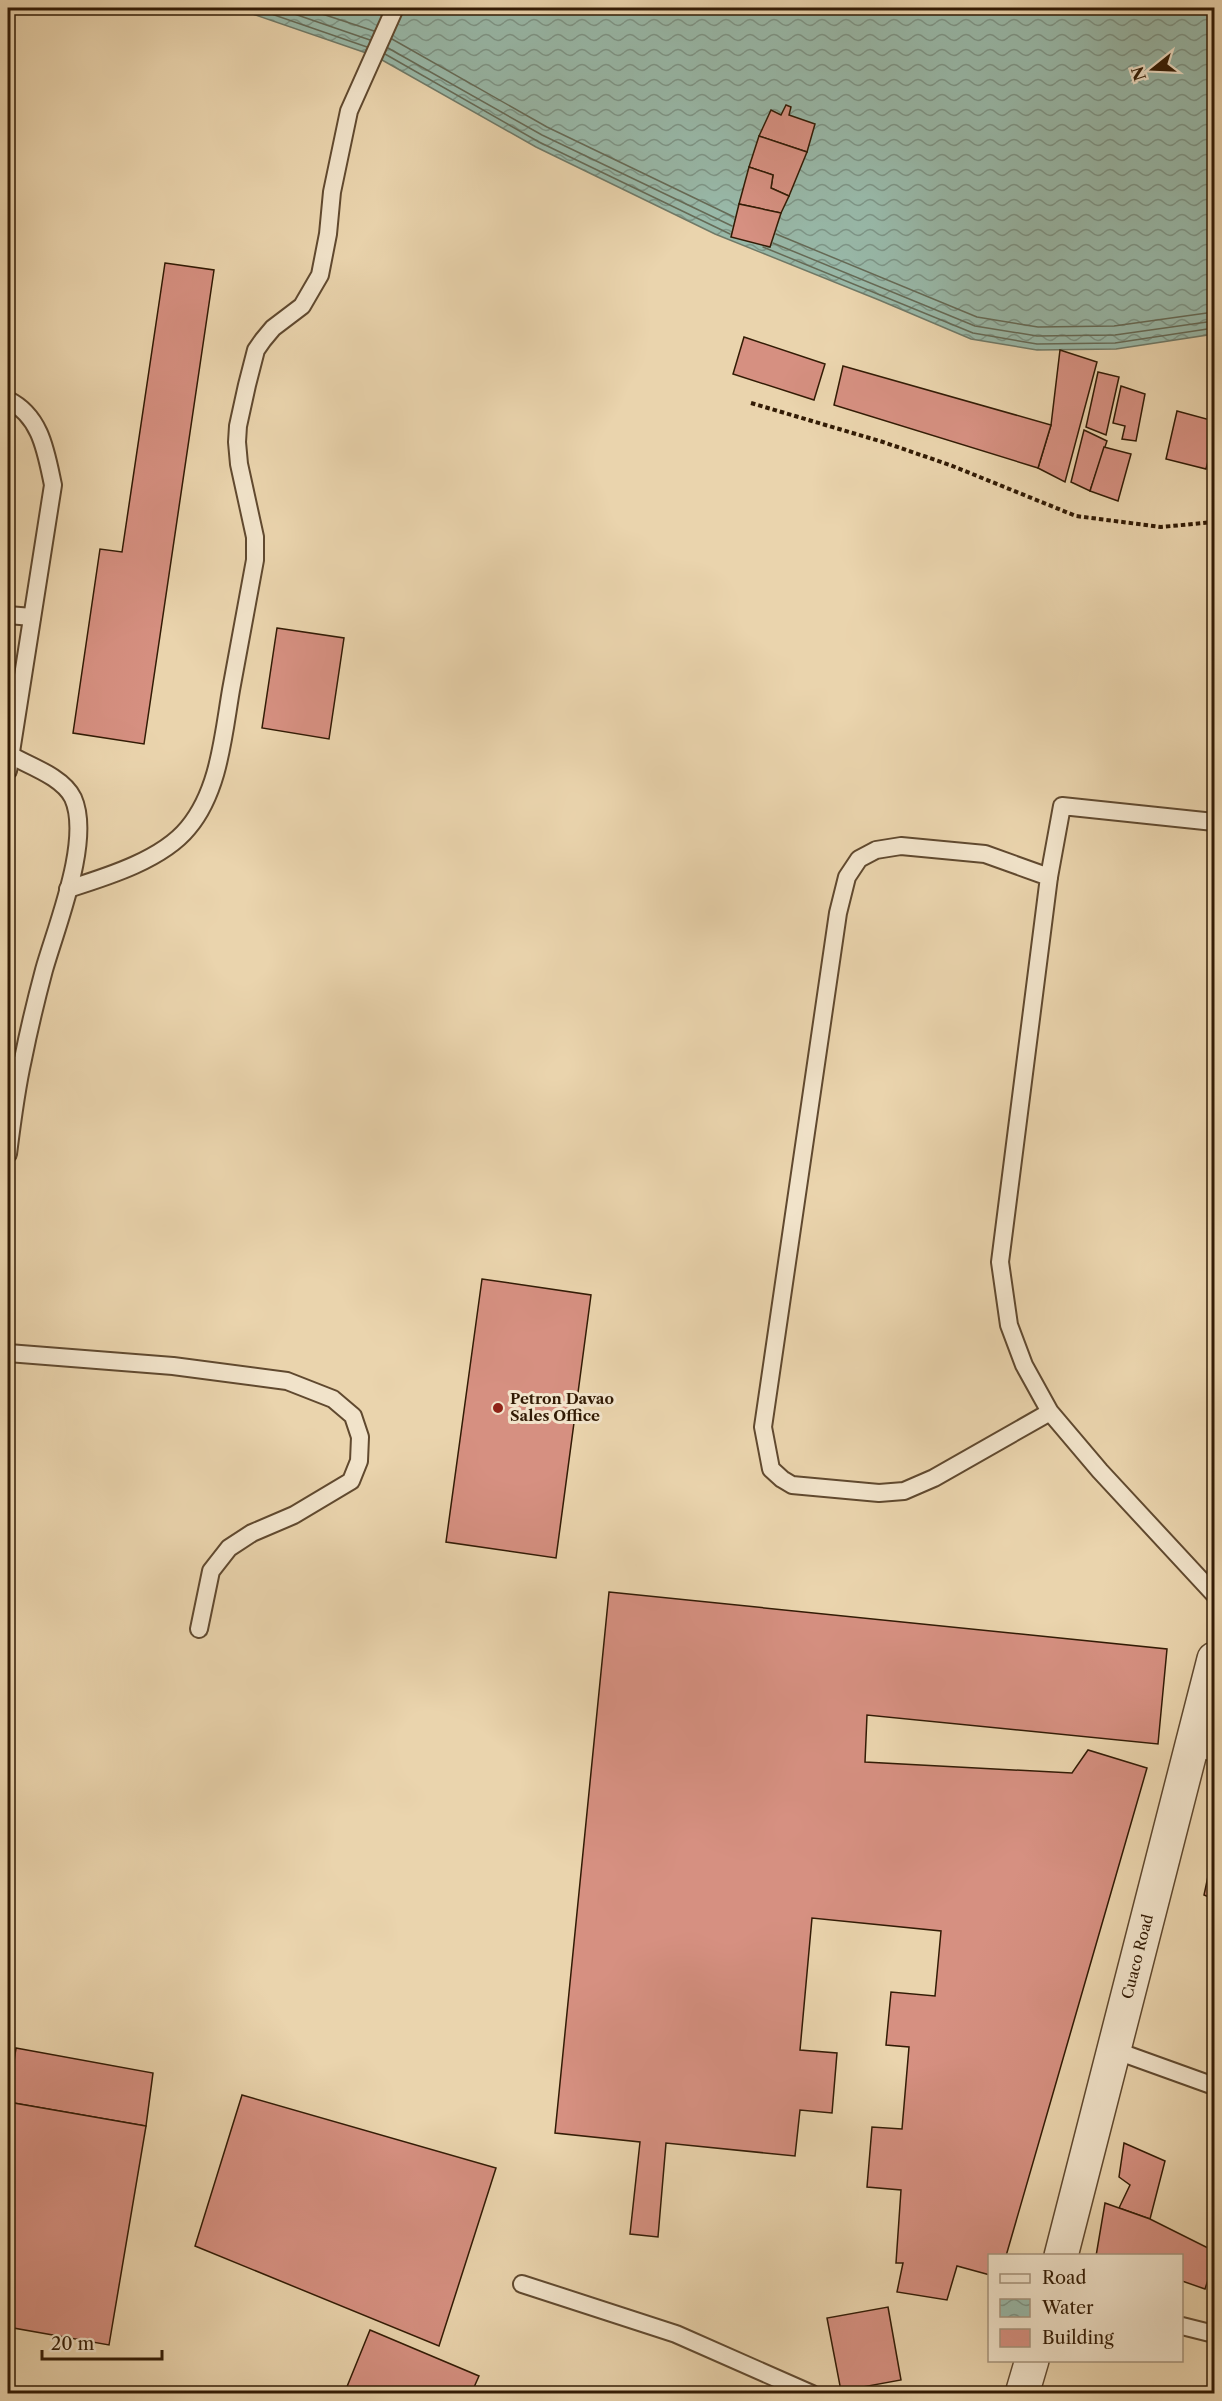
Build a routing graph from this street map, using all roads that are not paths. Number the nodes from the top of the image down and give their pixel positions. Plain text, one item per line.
1 (395, 8) edge
2 (8, 399) edge
3 (8, 615) edge
4 (32, 617) junction
5 (9, 763) edge
6 (1215, 822) edge
7 (1049, 877) junction
8 (68, 890) junction
9 (8, 1154) edge
10 (8, 1353) edge
11 (1050, 1412) junction
12 (1215, 1594) edge
13 (200, 1629) dead end
14 (1215, 1659) edge
15 (1203, 1749) edge
16 (1114, 2050) junction
17 (1215, 2086) edge
18 (1062, 2254) edge
19 (522, 2284) dead end
20 (1183, 2326) edge
21 (1215, 2334) edge
22 (1032, 2362) edge
23 (812, 2394) edge
24 (1022, 2394) edge

1 - 8 lane
2 - 4 lane
3 - 4 lane
4 - 5 lane
5 - 8 lane
6 - 7 lane
7 - 11 lane
7 - 11 lane
8 - 9 lane
10 - 13 lane
11 - 12 lane
14 - 15 street, Cuaco Road
15 - 16 street, Cuaco Road
16 - 17 lane
16 - 18 street, Cuaco Road
19 - 23 lane
20 - 21 lane
22 - 24 street

